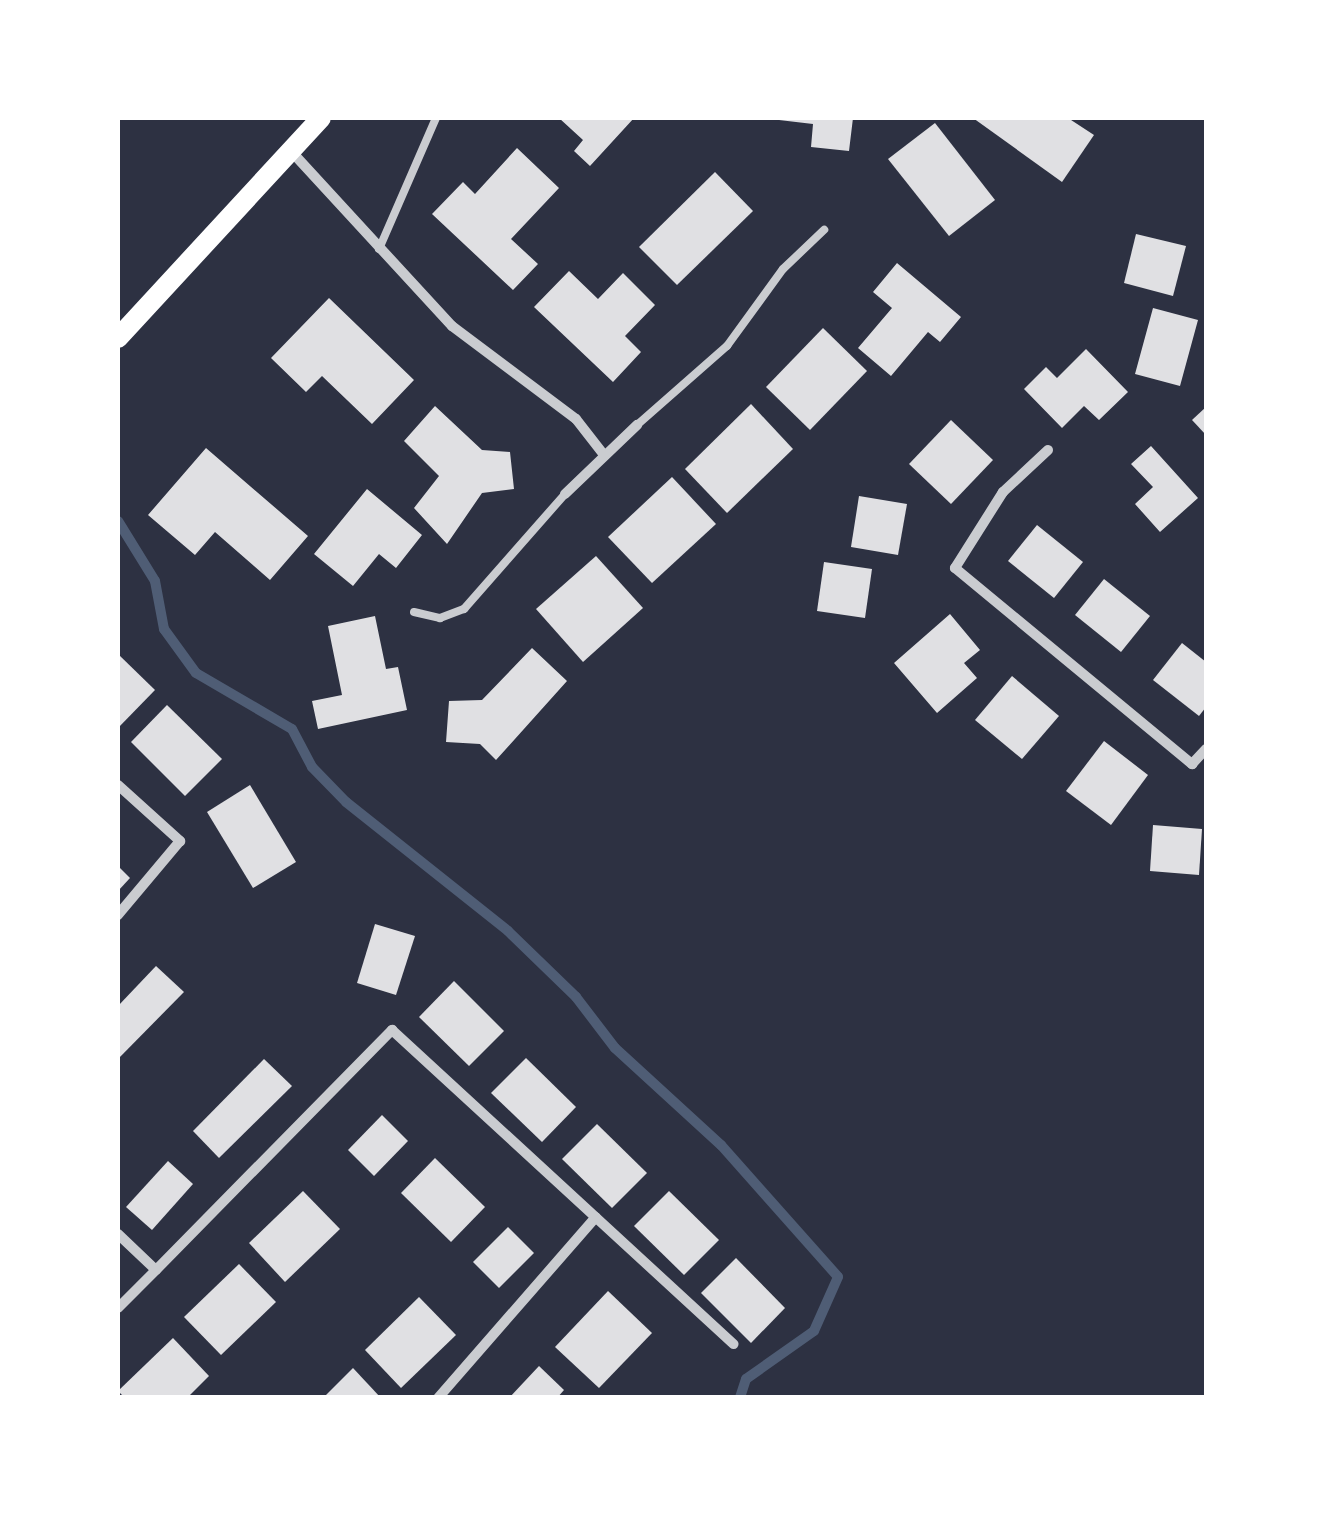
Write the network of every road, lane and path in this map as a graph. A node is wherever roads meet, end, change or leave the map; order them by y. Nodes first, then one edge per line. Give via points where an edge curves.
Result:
1 (321, 118) edge
2 (436, 118) edge
3 (291, 150) junction
4 (824, 230) dead end
5 (379, 249) junction
6 (118, 338) edge
7 (637, 425) joint
8 (1048, 450) dead end
9 (604, 455) junction
10 (565, 494) joint
11 (414, 612) dead end
12 (1206, 749) edge
13 (118, 784) edge
14 (118, 915) edge
15 (596, 1217) junction
16 (118, 1234) edge
17 (156, 1270) junction
18 (118, 1308) edge
19 (733, 1344) dead end
20 (438, 1398) edge

1 - 3 main road
2 - 5 lane
3 - 5 street
3 - 6 main road
4 - 7 lane via 783,269 727,346
5 - 9 street via 452,326 576,419
7 - 9 street
8 - 12 street via 1002,492 955,568 1192,764
9 - 10 street
10 - 11 lane via 464,609 440,618
13 - 14 street via 180,841
15 - 17 street via 392,1030
15 - 19 street
15 - 20 street
16 - 17 street
17 - 18 street

